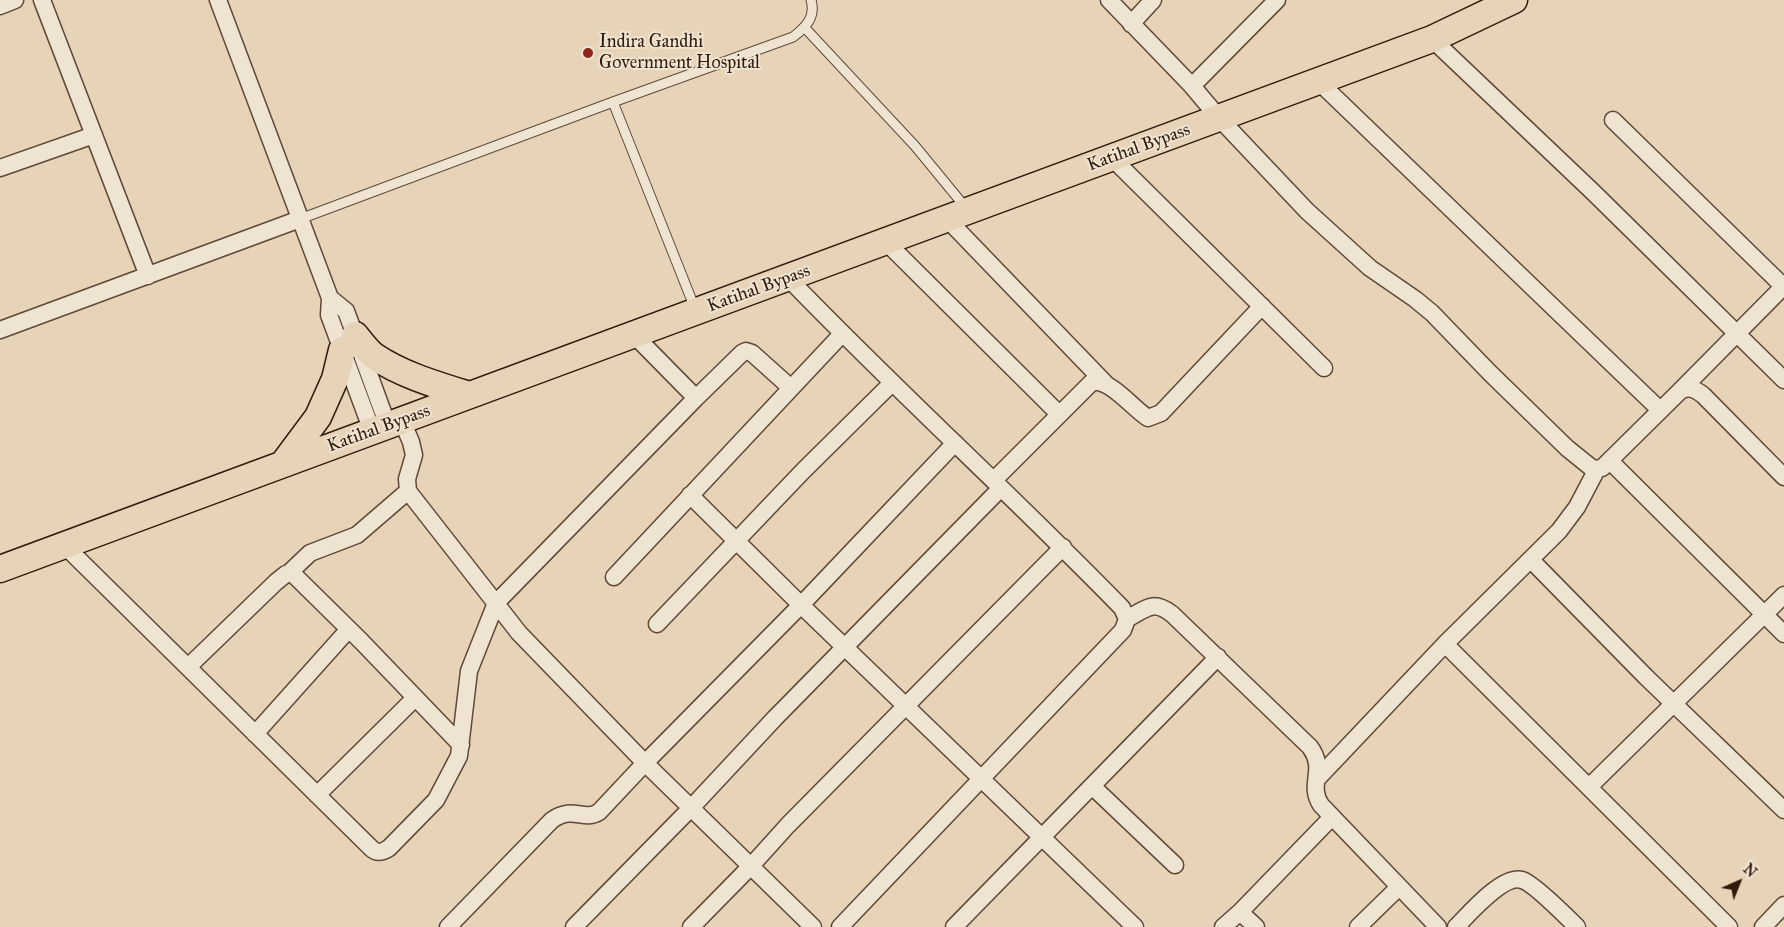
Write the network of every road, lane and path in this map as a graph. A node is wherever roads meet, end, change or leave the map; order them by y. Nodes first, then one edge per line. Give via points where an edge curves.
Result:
1 (15, 0) edge
2 (42, 0) edge
3 (218, 0) edge
4 (810, 0) edge
5 (1108, 0) edge
6 (1153, 0) edge
7 (1277, 0) edge
8 (1514, 0) edge
9 (0, 6) edge
10 (1131, 24) junction
11 (805, 28) junction
12 (1432, 40) junction
13 (1319, 82) junction
14 (1192, 86) junction
15 (613, 102) junction
16 (1219, 118) junction
17 (1613, 120) dead end
18 (94, 135) junction
19 (1112, 158) junction
20 (0, 168) edge
21 (958, 215) junction
22 (300, 219) junction
23 (886, 242) junction
24 (148, 276) junction
25 (788, 278) junction
26 (1784, 286) edge
27 (1262, 306) junction
28 (696, 312) junction
29 (0, 330) edge
30 (1736, 333) junction
31 (634, 334) junction
32 (842, 334) junction
33 (349, 343) junction
34 (1324, 368) dead end
35 (1784, 380) edge
36 (892, 383) junction
37 (1107, 385) junction
38 (791, 388) junction
39 (1680, 391) junction
40 (469, 396) junction
41 (696, 398) junction
42 (1660, 410) junction
43 (1059, 414) junction
44 (387, 426) junction
45 (955, 443) junction
46 (283, 464) junction
47 (1604, 465) junction
48 (1784, 477) edge
49 (998, 484) junction
50 (408, 491) junction
51 (690, 495) junction
52 (736, 542) junction
53 (64, 545) junction
54 (1063, 547) junction
55 (1531, 560) junction
56 (0, 569) edge
57 (289, 573) junction
58 (614, 576) dead end
59 (1784, 595) edge
60 (496, 603) junction
61 (801, 605) junction
62 (1765, 615) junction
63 (1127, 619) junction
64 (657, 624) dead end
65 (348, 629) junction
66 (1784, 634) edge
67 (1445, 644) junction
68 (846, 648) junction
69 (1218, 657) junction
70 (188, 667) junction
71 (415, 698) junction
72 (1674, 703) junction
73 (906, 705) junction
74 (255, 734) junction
75 (461, 745) junction
76 (645, 763) junction
77 (983, 778) junction
78 (1316, 779) junction
79 (1092, 786) junction
80 (1589, 787) junction
81 (317, 795) junction
82 (692, 808) junction
83 (1784, 810) edge
84 (1332, 816) junction
85 (1042, 836) junction
86 (1175, 865) dead end
87 (751, 866) junction
88 (1399, 887) junction
89 (1784, 905) edge
90 (1240, 912) junction
91 (448, 927) edge
92 (574, 927) edge
93 (691, 927) edge
94 (813, 927) edge
95 (840, 927) edge
96 (954, 927) edge
97 (1135, 927) edge
98 (1223, 927) edge
99 (1256, 927) edge
100 (1358, 927) edge
101 (1438, 927) edge
102 (1456, 927) edge
103 (1577, 927) edge
104 (1729, 927) edge
105 (1763, 927) edge

1 - 9 street
2 - 18 street
3 - 22 street
4 - 11 lane via 812,17
5 - 10 street
6 - 10 street
7 - 14 street
8 - 12 main road, Katihal Bypass
10 - 14 street
11 - 15 lane via 793,37
11 - 21 lane via 915,146
12 - 13 main road, Katihal Bypass
12 - 30 street
13 - 16 main road, Katihal Bypass
13 - 42 street
14 - 16 street
15 - 22 lane
15 - 28 lane
16 - 19 main road, Katihal Bypass
16 - 47 street via 1307,211 1370,268 1432,313 1567,448 1588,466
17 - 26 street
18 - 20 street
18 - 24 street
19 - 21 main road, Katihal Bypass
19 - 27 street
21 - 23 main road, Katihal Bypass
21 - 37 street
22 - 24 street
22 - 33 street via 330,298 346,311
23 - 25 main road, Katihal Bypass
23 - 43 street
24 - 29 street
25 - 28 main road, Katihal Bypass
25 - 32 street
26 - 30 street
27 - 34 street
27 - 37 street via 1156,416 1148,418
28 - 31 main road, Katihal Bypass
30 - 35 street
30 - 39 street
31 - 40 main road, Katihal Bypass
31 - 41 street
32 - 36 street
32 - 38 street
33 - 40 main road via 396,368
33 - 44 street
33 - 46 main road via 318,417
36 - 45 street
36 - 52 street
37 - 43 street via 1092,382
38 - 41 street via 746,351
38 - 51 street
39 - 42 street
39 - 48 street via 1685,388 1697,390
40 - 44 main road, Katihal Bypass
41 - 60 street
42 - 47 street
43 - 49 street
44 - 46 main road, Katihal Bypass
44 - 50 street via 411,442 414,455 407,479
45 - 49 street
45 - 61 street
46 - 53 main road, Katihal Bypass
47 - 55 street via 1569,518
47 - 62 street
49 - 54 street
49 - 68 street
50 - 57 street via 357,535 310,553
50 - 60 street
51 - 52 street
51 - 58 street
52 - 61 street
52 - 64 street
53 - 56 main road, Katihal Bypass
53 - 70 street
54 - 63 street via 1122,608
54 - 73 street
55 - 67 street
55 - 72 street
57 - 65 street
57 - 70 street
59 - 62 street
60 - 75 street via 469,671
60 - 76 street via 519,633
61 - 68 street
61 - 76 street
62 - 66 street
62 - 72 street
63 - 69 street via 1157,605
63 - 77 street via 1123,630
65 - 71 street
65 - 74 street
67 - 78 street
67 - 80 street
68 - 73 street
68 - 82 street via 775,718
69 - 78 street via 1310,747 1317,760
69 - 79 street
70 - 74 street
71 - 75 street
71 - 81 street
72 - 80 street
72 - 83 street
73 - 77 street
73 - 87 street
74 - 81 street
75 - 81 street via 460,756 436,800 386,851 372,849
76 - 82 street
76 - 91 street via 599,812 594,815 567,813 552,820
77 - 85 street
77 - 95 street
78 - 84 street via 1317,798
79 - 85 street
79 - 86 street
80 - 104 street
82 - 87 street
82 - 92 street
84 - 88 street
84 - 90 street
85 - 96 street
85 - 97 street
87 - 93 street
87 - 94 street
88 - 100 street
88 - 101 street
89 - 105 street
90 - 98 street
90 - 99 street
102 - 103 street via 1502,883 1513,879 1532,885

